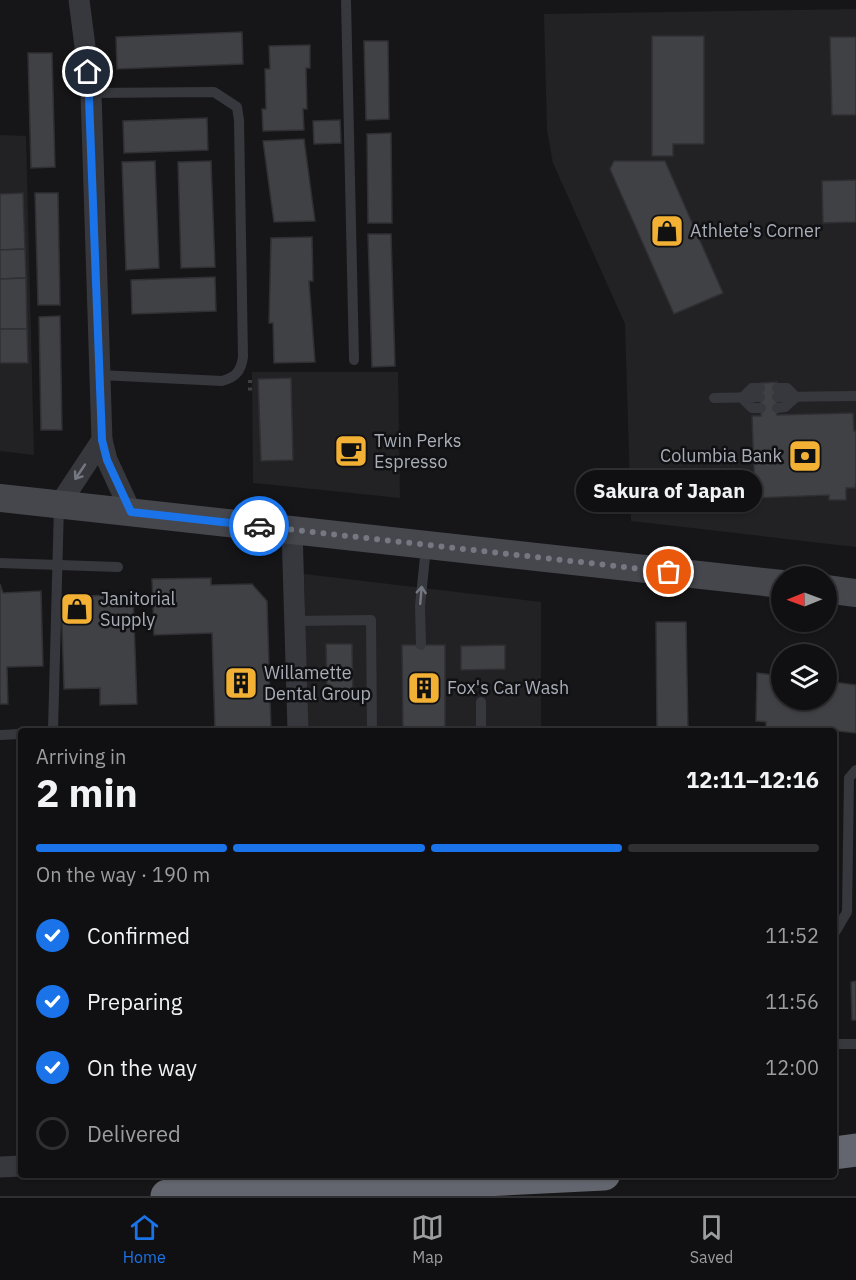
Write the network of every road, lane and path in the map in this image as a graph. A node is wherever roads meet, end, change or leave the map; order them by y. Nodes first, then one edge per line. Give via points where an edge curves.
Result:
1 (79, 0) edge
2 (346, 0) edge
3 (91, 93) junction
4 (354, 360) dead end
5 (100, 375) junction
6 (856, 396) edge
7 (796, 397) junction
8 (714, 398) dead end
9 (742, 398) junction
10 (102, 440) junction
11 (0, 498) edge
12 (59, 505) junction
13 (131, 512) junction
14 (292, 529) junction
15 (426, 544) junction
16 (0, 563) edge
17 (55, 565) junction
18 (118, 567) dead end
19 (771, 583) edge
20 (837, 590) edge
21 (856, 593) edge
22 (295, 621) junction
23 (421, 645) dead end
24 (481, 702) dead end
25 (53, 728) edge
26 (298, 728) edge
27 (372, 728) edge
28 (481, 728) edge
29 (18, 734) edge
30 (0, 735) edge
31 (856, 770) edge
32 (837, 929) edge
33 (837, 1044) edge
34 (856, 1044) edge
35 (856, 1150) edge
36 (837, 1153) edge
37 (18, 1166) edge
38 (0, 1167) edge
39 (525, 1178) edge
40 (167, 1196) edge

1 - 3 street
2 - 4 lane
3 - 5 street
3 - 5 lane via 214,92 237,107 239,120 243,357 238,373 222,381
5 - 10 street
6 - 7 lane
7 - 7 lane via 787,388 777,398 785,407
8 - 9 lane
9 - 9 lane via 752,388 760,398 752,408
10 -> 12 street
10 - 13 street
11 - 12 main road
12 - 13 main road
12 - 17 lane
13 - 14 main road
14 - 15 main road
14 - 22 street
15 - 19 main road
23 -> 15 lane
16 - 17 lane
17 - 18 lane
17 - 25 lane
20 - 21 main road
22 - 26 street
22 - 27 lane via 371,620
24 - 28 lane
29 - 30 lane
31 - 32 lane via 849,778 847,912
33 - 34 lane
35 - 36 highway
37 - 38 street
39 - 40 highway

